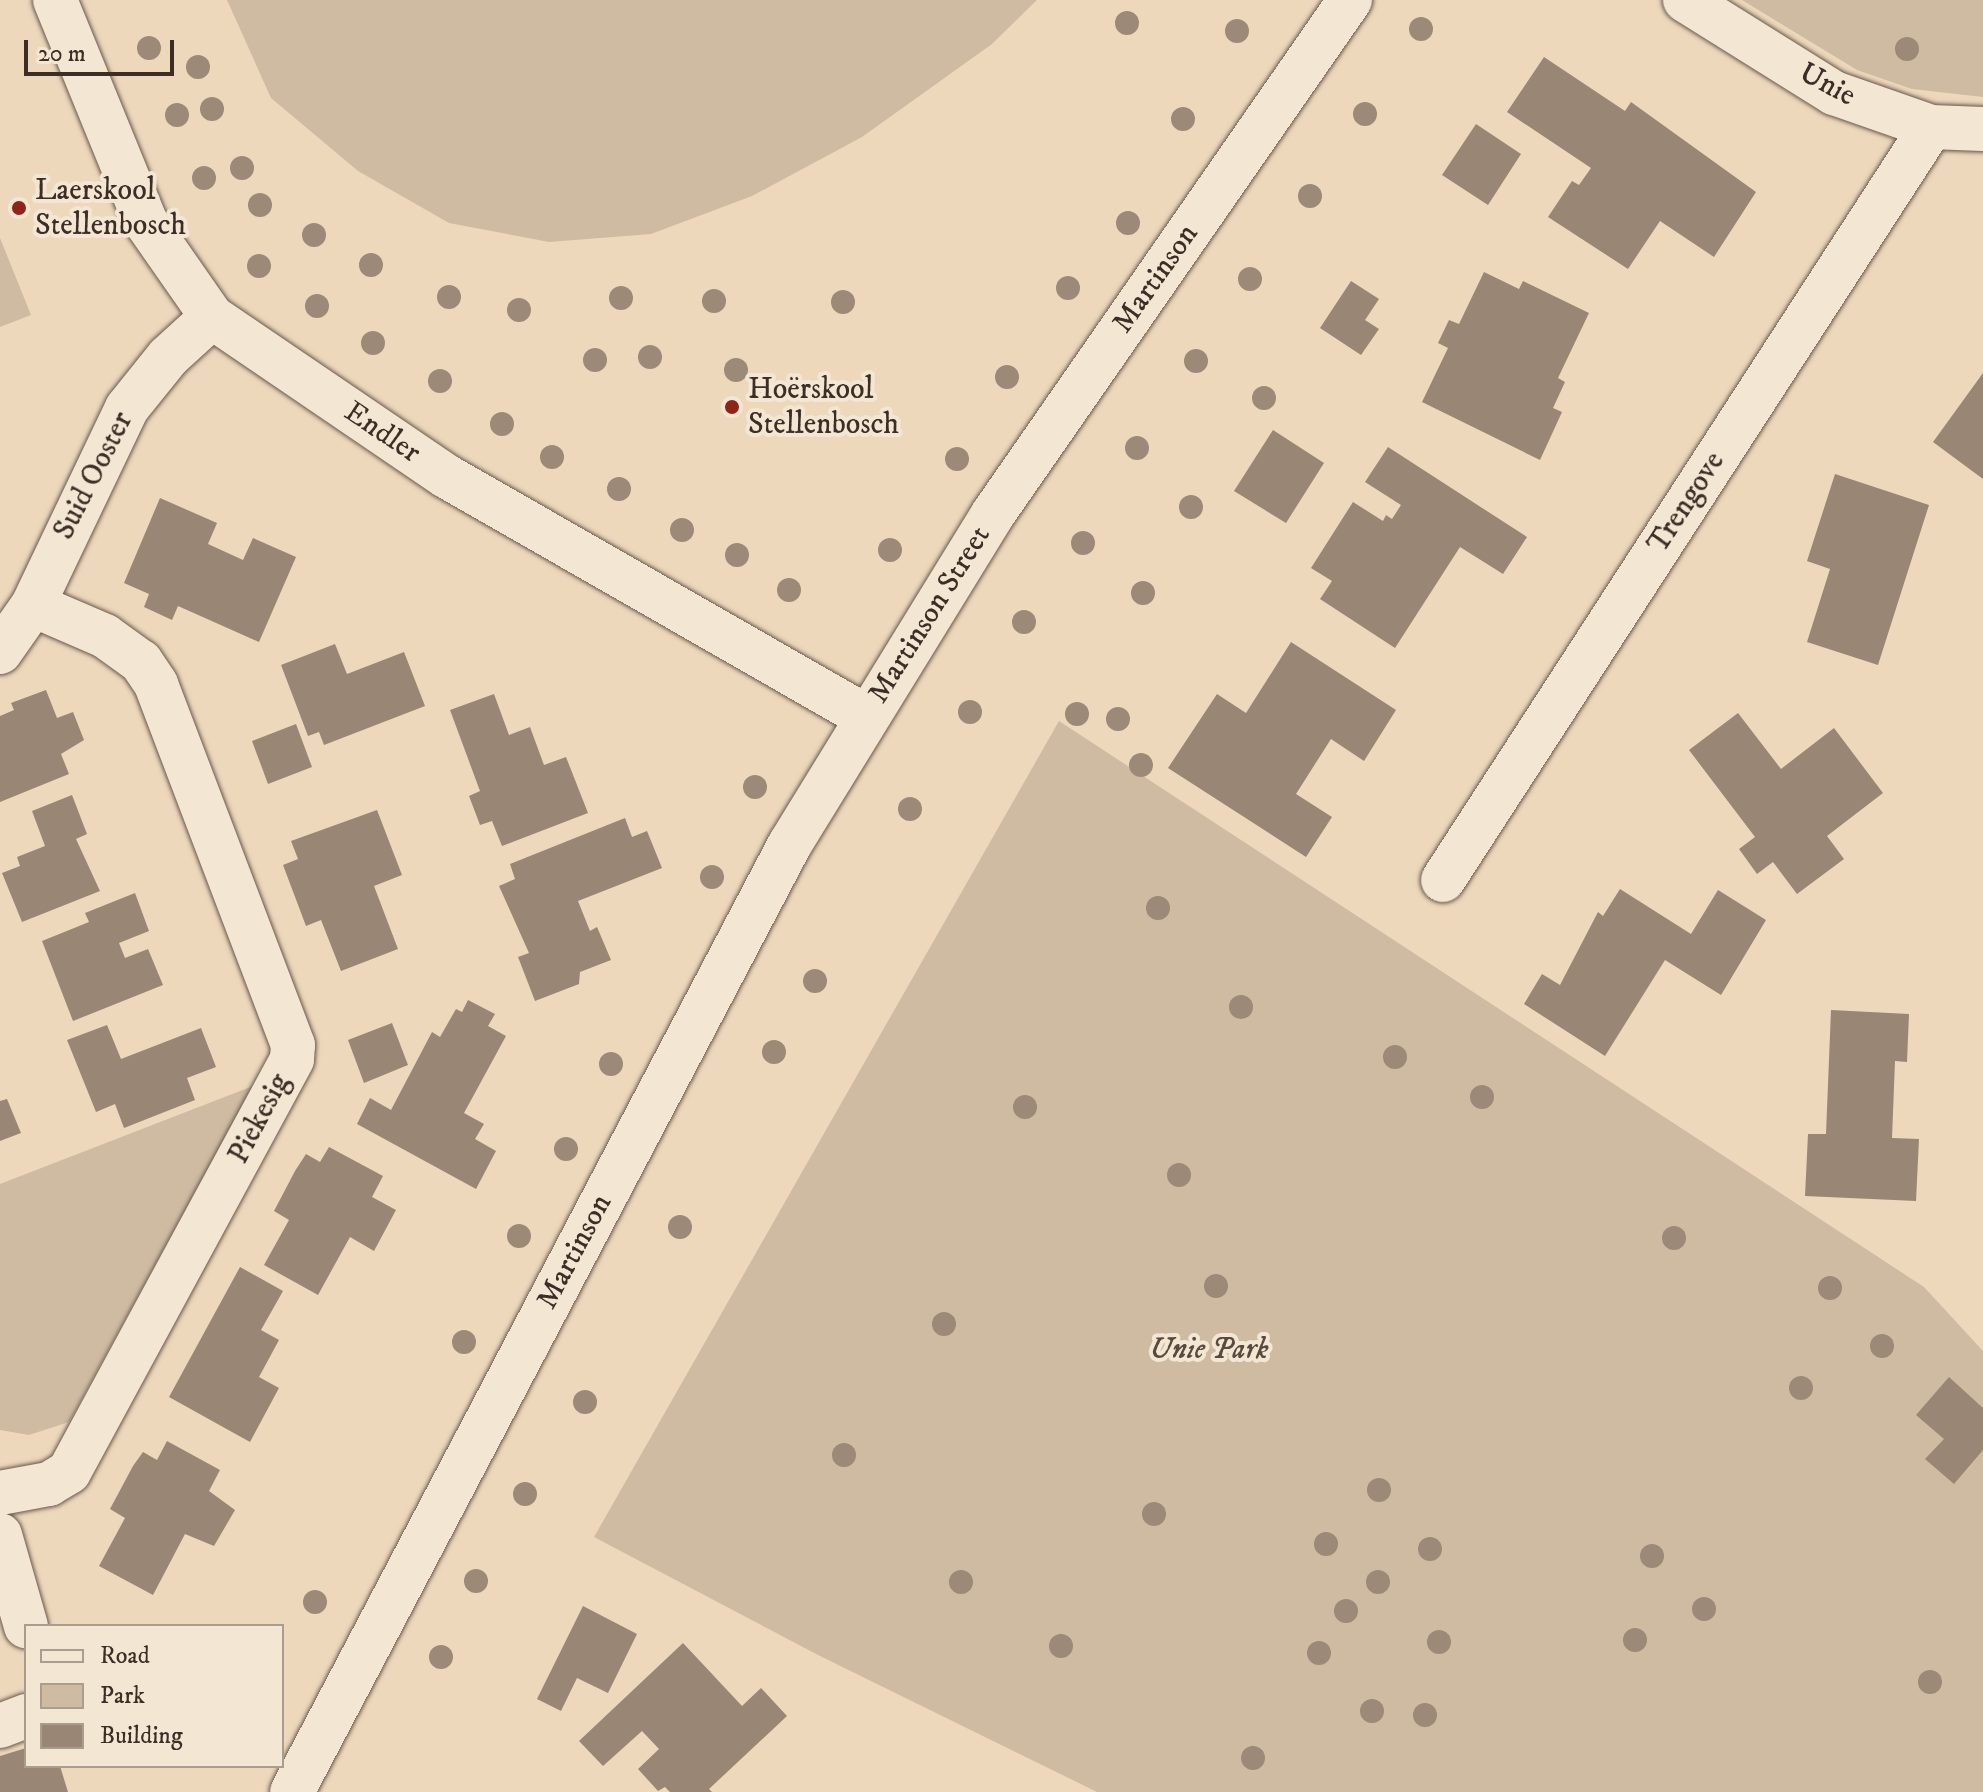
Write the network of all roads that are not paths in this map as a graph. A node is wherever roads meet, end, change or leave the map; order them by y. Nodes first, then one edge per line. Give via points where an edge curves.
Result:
1 (55, 0) edge
2 (1350, 0) edge
3 (1685, 0) edge
4 (1931, 127) junction
5 (1983, 129) edge
6 (212, 317) junction
7 (993, 514) joint
8 (33, 605) junction
9 (0, 652) edge
10 (867, 717) junction
11 (1443, 880) dead end
12 (0, 1493) edge
13 (0, 1535) edge
14 (25, 1624) edge
15 (24, 1717) edge
16 (0, 1726) edge
17 (292, 1792) edge

1 - 6 street, Endler via 145,221
2 - 7 street, Martinson
3 - 4 street, Unie via 1834,93
4 - 5 street, Unie
4 - 11 street, Trengove
6 - 8 street, Suid Ooster via 168,357 127,408
6 - 10 street, Endler via 446,476
7 - 10 street, Martinson Street
8 - 9 street, Suid Ooster
8 - 12 street, Piekesig via 105,636 141,662 156,684 293,1045 285,1073 69,1472 49,1484
10 - 17 street, Martinson via 790,844
13 - 14 street
15 - 16 street

